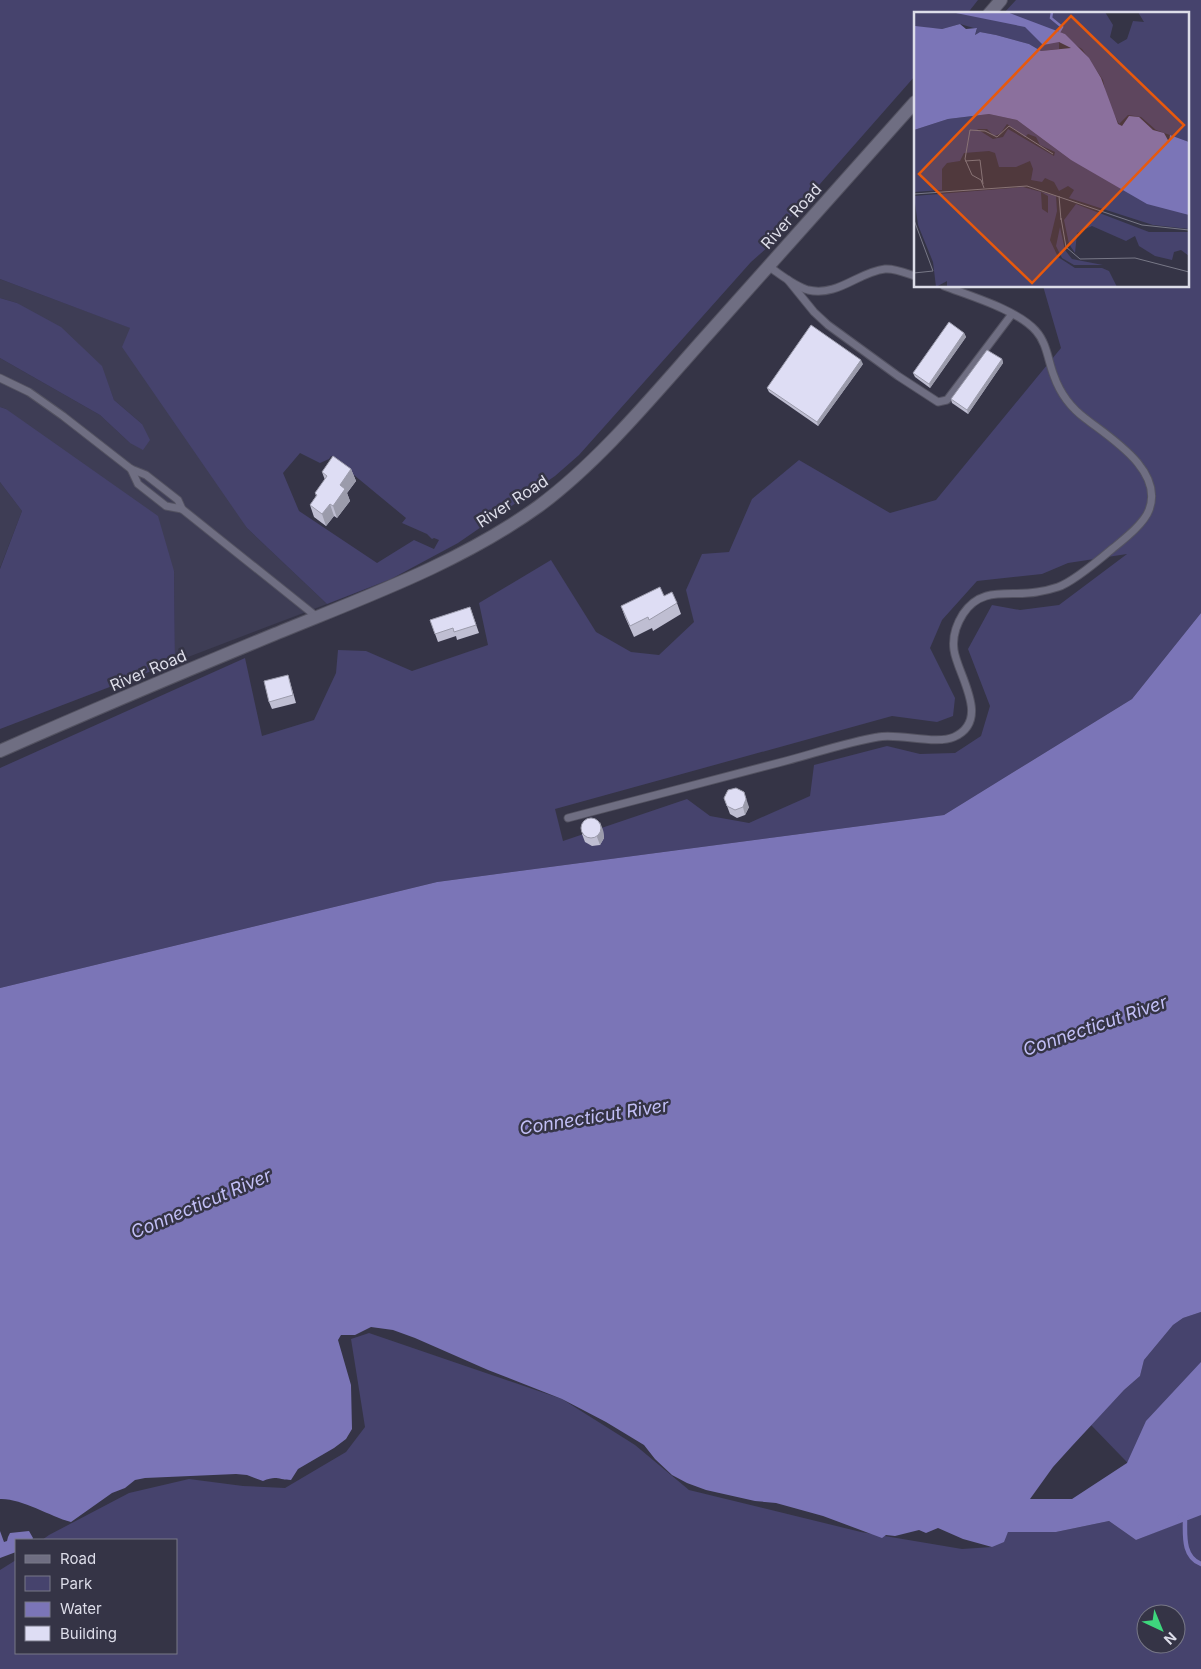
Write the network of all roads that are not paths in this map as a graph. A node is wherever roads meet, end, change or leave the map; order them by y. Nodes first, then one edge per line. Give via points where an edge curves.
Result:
1 (1001, 0) edge
2 (991, 12) edge
3 (914, 103) edge
4 (768, 266) junction
5 (914, 276) edge
6 (788, 280) junction
7 (949, 288) edge
8 (1012, 314) junction
9 (0, 378) edge
10 (131, 470) junction
11 (182, 509) junction
12 (317, 617) junction
13 (0, 752) edge
14 (568, 818) dead end

1 - 2 street
3 - 4 street, River Road
4 - 6 lane
4 - 12 street, River Road via 622,429 557,492 523,516 450,558
5 - 6 lane via 885,269 827,291 807,290
6 - 8 lane via 828,325 938,402 947,400
7 - 8 lane
8 - 14 lane via 1038,332 1064,397 1081,415 1124,447 1143,469 1152,493 1149,512 1130,534 1063,585 1036,593 1004,592 980,597 964,612 954,631 954,651 971,696 967,728 953,738 937,740 880,736
9 - 10 lane via 29,392
10 - 11 lane via 146,474 178,500
10 - 11 lane via 138,484 166,506
11 - 12 lane
12 - 13 street, River Road

